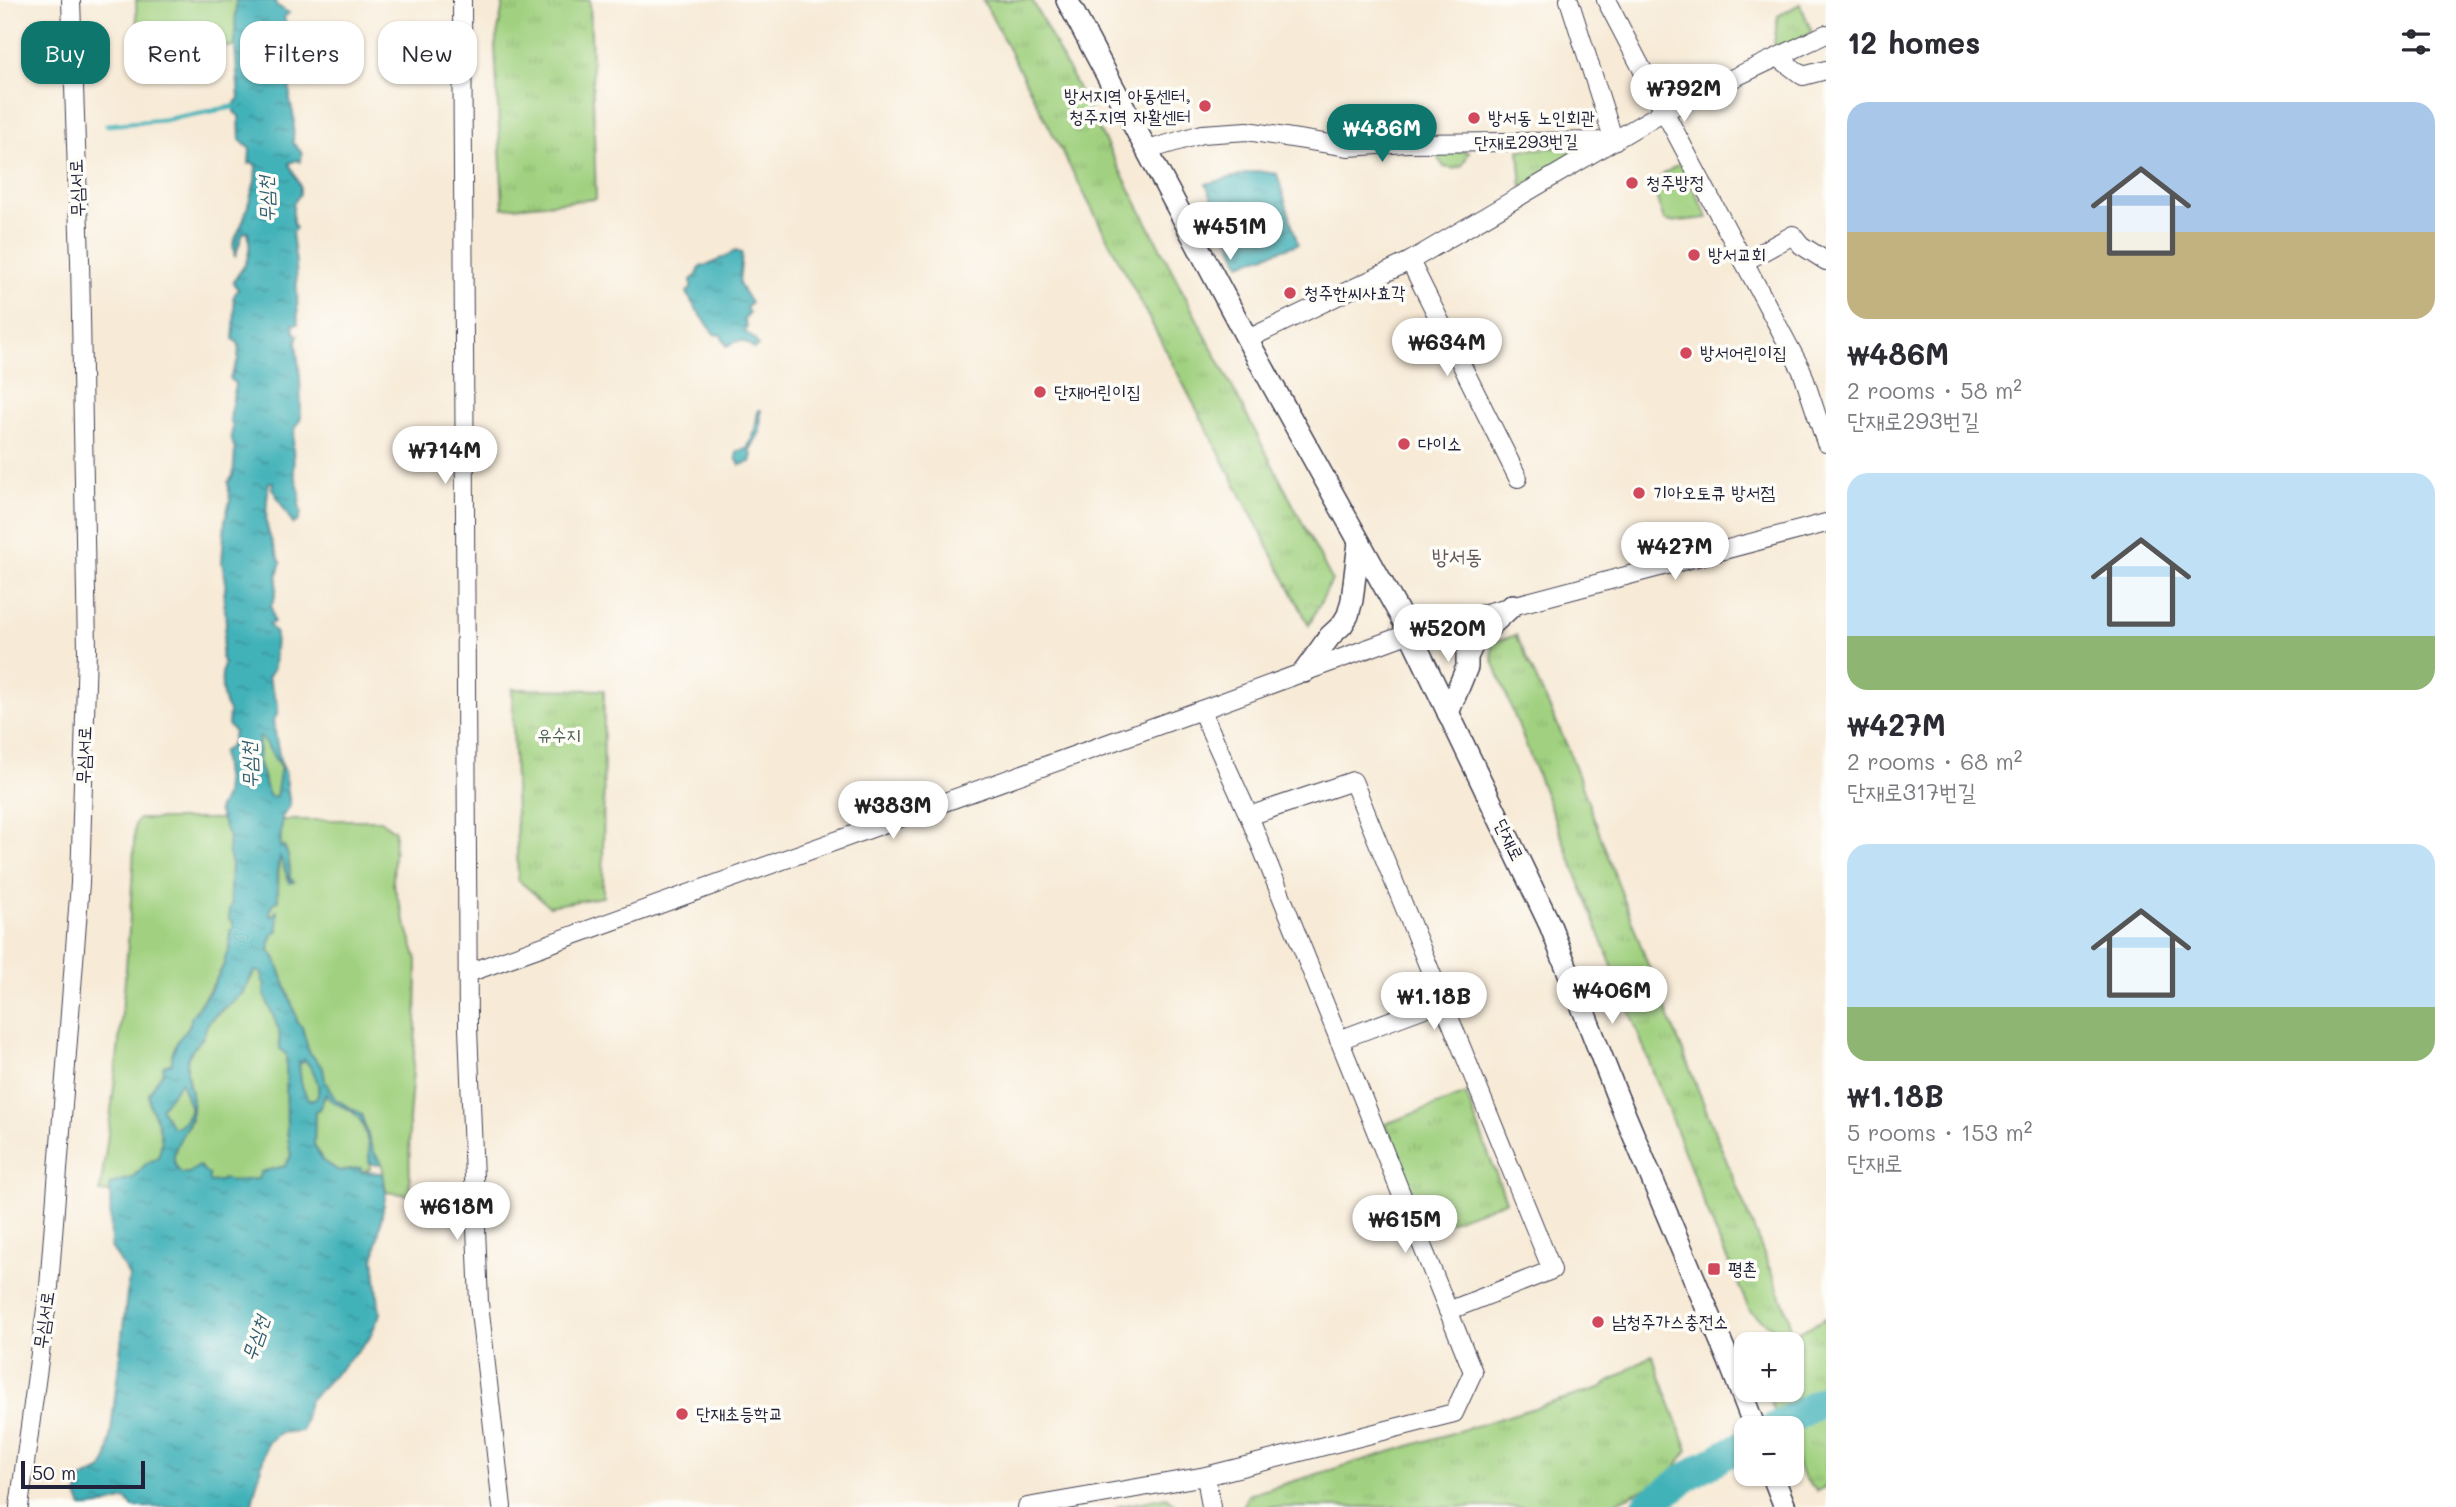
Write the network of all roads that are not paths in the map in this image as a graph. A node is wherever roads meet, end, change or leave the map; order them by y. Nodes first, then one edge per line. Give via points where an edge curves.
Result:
1 (71, 0) edge
2 (461, 0) edge
3 (1067, 0) edge
4 (1569, 0) edge
5 (1606, 0) edge
6 (1826, 34) edge
7 (1779, 58) junction
8 (1826, 70) edge
9 (1664, 111) junction
10 (1614, 141) junction
11 (1148, 150) junction
12 (1410, 261) junction
13 (1826, 261) edge
14 (1744, 262) junction
15 (1248, 339) junction
16 (1826, 443) edge
17 (1518, 478) dead end
18 (1826, 523) edge
19 (1359, 542) junction
20 (1513, 605) junction
21 (1410, 633) junction
22 (1304, 673) junction
23 (1201, 710) junction
24 (1447, 713) junction
25 (1249, 816) junction
26 (468, 972) junction
27 (1443, 1001) junction
28 (1339, 1040) junction
29 (1448, 1311) junction
30 (1750, 1416) edge
31 (1206, 1476) junction
32 (19, 1507) edge
33 (502, 1507) edge
34 (1027, 1507) edge
35 (1211, 1507) edge

1 - 32 street, 무심서로 via 87,650 80,883 49,1287
2 - 26 street
3 - 11 street, 단재로
4 - 10 street
5 - 9 street
6 - 7 street, 단재로293번길
7 - 8 street via 1803,76
7 - 9 street, 단재로293번길
9 - 10 street, 단재로293번길
9 - 14 street
10 - 11 street, 단재로293번길 via 1349,147 1247,131 1202,134
10 - 12 street, 단재로293번길
11 - 15 street, 단재로
12 - 15 street
12 - 17 street
13 - 14 street via 1793,235
14 - 16 street via 1802,371
15 - 19 street, 단재로
18 - 20 street
19 - 21 street, 단재로
19 - 22 street via 1348,615
20 - 21 street
20 - 24 street via 1475,640
21 - 22 street
21 - 24 street, 단재로
22 - 23 street
23 - 25 street
23 - 26 street
24 - 30 street, 단재로 via 1550,925
25 - 27 street via 1353,781
25 - 28 street
26 - 33 street via 478,1303
27 - 28 street
27 - 29 street via 1552,1270
28 - 29 street
29 - 31 street via 1473,1372 1454,1413
31 - 34 street
31 - 35 street

